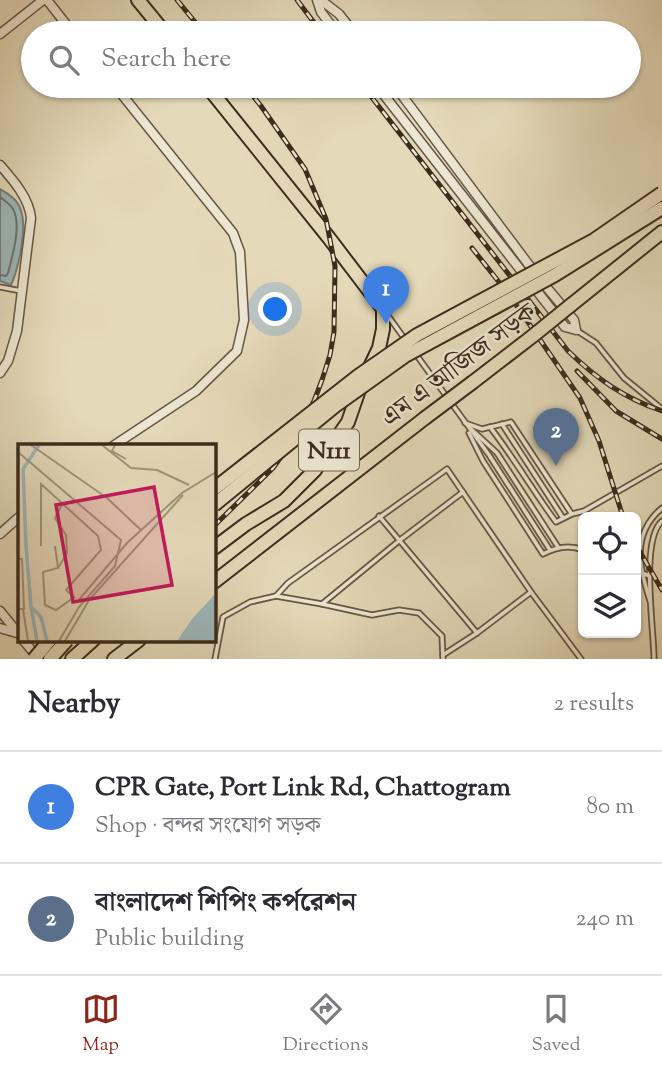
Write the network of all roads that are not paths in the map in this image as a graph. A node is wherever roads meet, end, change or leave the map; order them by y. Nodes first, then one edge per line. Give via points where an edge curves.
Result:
1 (45, 0) edge
2 (138, 0) edge
3 (319, 0) edge
4 (63, 21) edge
5 (155, 21) edge
6 (328, 21) edge
7 (345, 21) edge
8 (0, 34) edge
9 (125, 98) edge
10 (217, 98) edge
11 (386, 98) edge
12 (404, 98) edge
13 (0, 165) edge
14 (662, 193) edge
15 (662, 208) edge
16 (662, 232) edge
17 (0, 288) edge
18 (17, 290) junction
19 (383, 309) junction
20 (576, 330) junction
21 (0, 373) edge
22 (662, 409) edge
23 (463, 422) junction
24 (502, 424) junction
25 (490, 427) junction
26 (116, 444) edge
27 (662, 466) edge
28 (215, 488) edge
29 (463, 492) junction
30 (215, 504) edge
31 (662, 508) edge
32 (572, 514) junction
33 (379, 516) junction
34 (18, 518) edge
35 (563, 518) junction
36 (662, 521) edge
37 (0, 534) edge
38 (400, 540) junction
39 (641, 542) edge
40 (215, 547) edge
41 (558, 547) junction
42 (578, 547) edge
43 (550, 550) junction
44 (641, 573) edge
45 (639, 575) edge
46 (650, 576) junction
47 (215, 581) edge
48 (531, 592) junction
49 (276, 596) junction
50 (322, 604) junction
51 (651, 606) junction
52 (0, 611) edge
53 (0, 628) edge
54 (477, 633) junction
55 (18, 634) edge
56 (18, 635) edge
57 (24, 642) edge
58 (49, 642) edge
59 (65, 642) edge
60 (91, 642) edge
61 (136, 642) edge
62 (443, 657) edge
63 (37, 659) edge
64 (50, 659) edge
65 (72, 659) edge
66 (114, 659) edge
67 (215, 659) edge
68 (581, 659) edge
69 (654, 659) edge

1 - 4 street
1 - 8 street
2 - 5 main road
3 - 6 street
3 - 7 street
9 - 26 street via 233,233 240,252 244,320 237,351 196,391
10 - 19 main road
11 - 20 street via 565,327
12 - 20 street via 574,320
13 - 18 street via 30,208 30,232
14 - 28 main road, bridge via 593,240 417,335
15 - 30 main road, bridge via 555,275 405,356 335,406
16 - 47 main road, এম এ আজিজ সড়ক, bridge
17 - 18 lane
18 - 21 street via 16,331
19 - 23 lane
19 - 40 main road, N111 via 379,348 348,422 315,470 284,501
20 - 22 lane via 596,343 624,378
23 - 25 lane
23 - 41 lane via 498,453
23 - 43 lane
23 - 43 lane via 543,554
24 - 25 lane
24 - 32 lane via 511,422
24 - 35 lane
25 - 35 lane via 556,522
27 - 32 lane
29 - 33 lane via 447,468
29 - 38 lane
29 - 48 lane
31 - 39 lane via 646,525
32 - 35 lane
33 - 38 lane
33 - 49 lane
34 - 37 street
36 - 46 lane via 653,538
38 - 50 lane
38 - 54 lane
41 - 42 lane
41 - 43 lane
44 - 46 lane
45 - 51 lane
46 - 51 lane
48 - 54 lane
48 - 68 lane
49 - 50 lane
49 - 67 lane via 250,602 223,617
50 - 62 lane via 372,615 399,610 419,613 442,636
51 - 69 lane
52 - 55 street
53 - 56 street
54 - 62 lane
57 - 63 street
58 - 63 main road, bridge
59 - 64 main road, bridge
60 - 65 main road
61 - 66 main road

